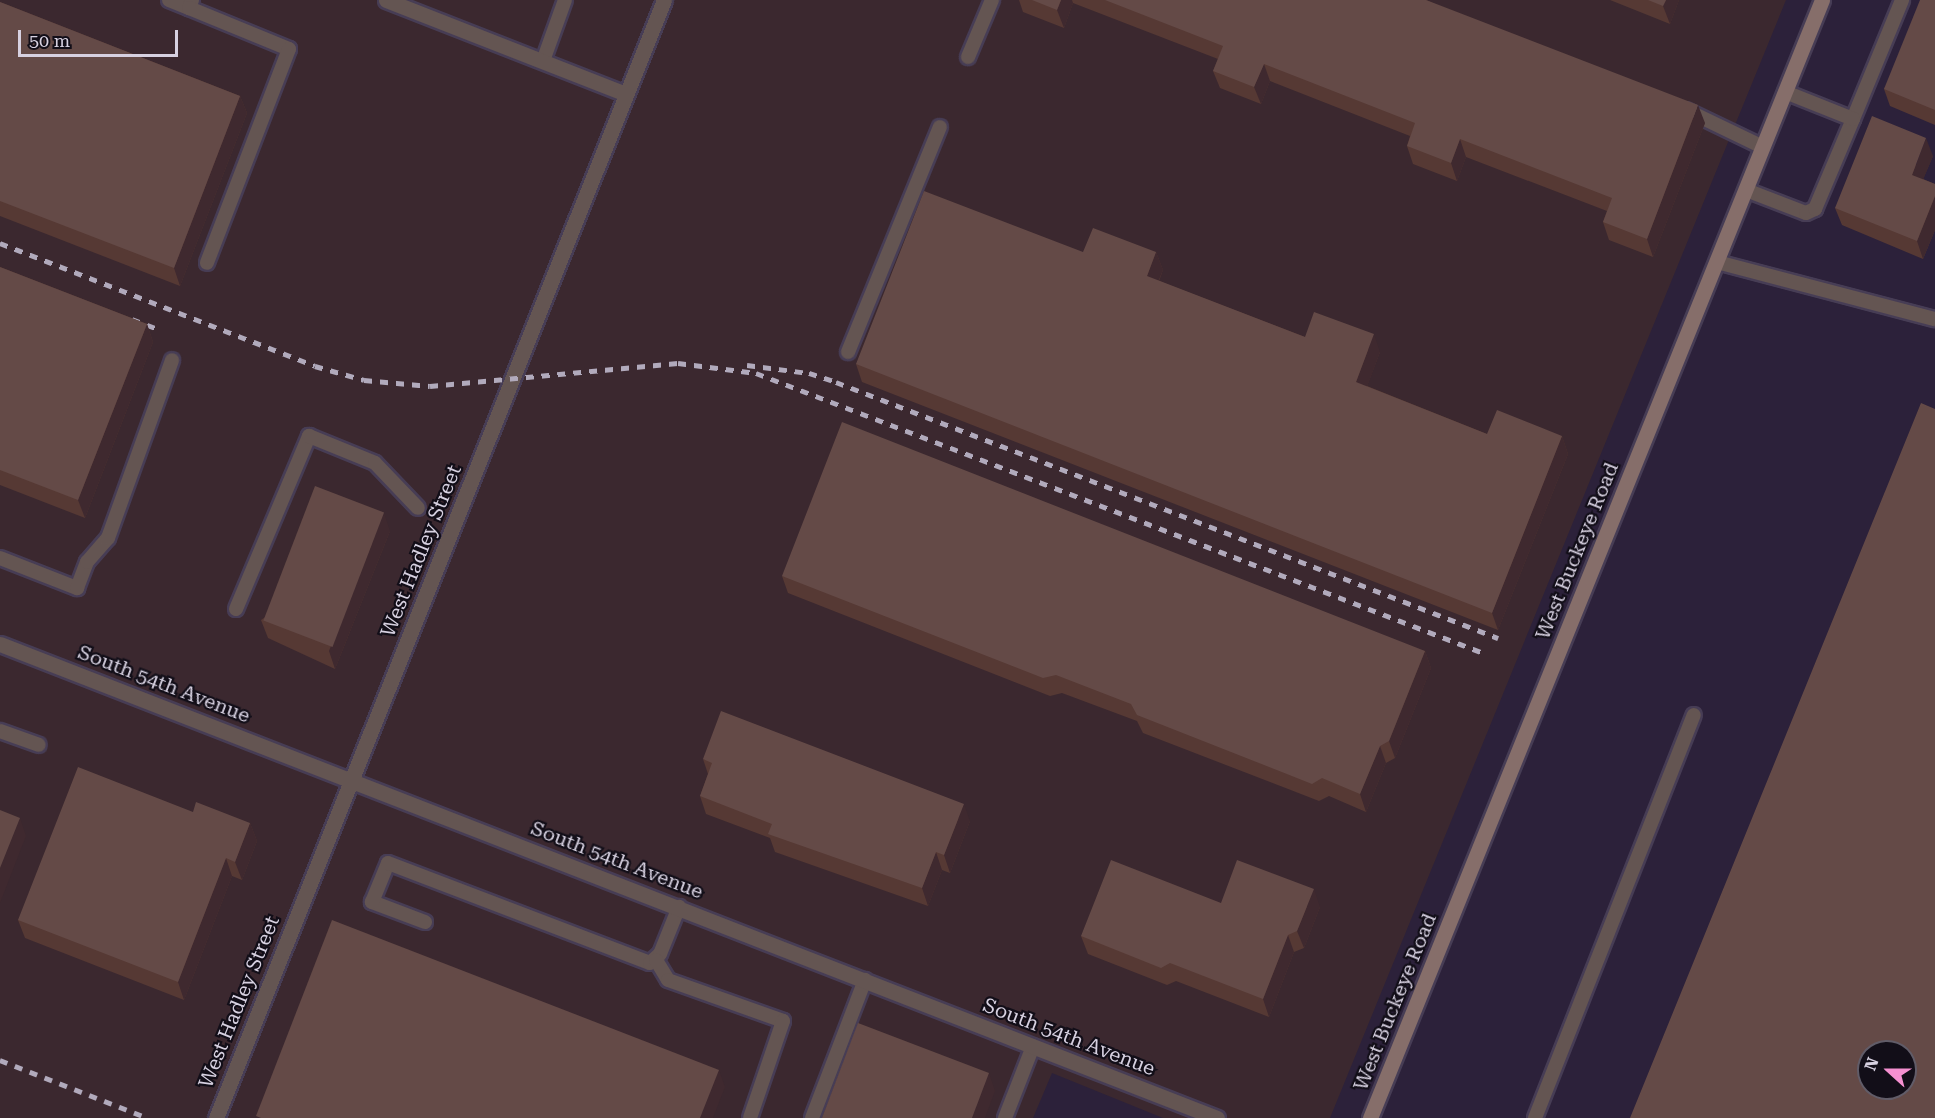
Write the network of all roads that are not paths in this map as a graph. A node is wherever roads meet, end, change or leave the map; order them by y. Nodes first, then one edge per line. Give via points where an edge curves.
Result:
1 (169, 0) edge
2 (386, 0) edge
3 (565, 0) edge
4 (664, 0) edge
5 (992, 0) edge
6 (1822, 0) edge
7 (1902, 0) edge
8 (191, 4) edge
9 (417, 6) edge
10 (968, 57) dead end
11 (543, 61) junction
12 (1785, 92) junction
13 (626, 94) junction
14 (1672, 104) edge
15 (1853, 119) junction
16 (940, 127) dead end
17 (1763, 147) junction
18 (1746, 190) junction
19 (1717, 262) junction
20 (207, 263) dead end
21 (1935, 319) edge
22 (848, 352) dead end
23 (172, 360) dead end
24 (418, 508) dead end
25 (0, 558) edge
26 (236, 609) dead end
27 (0, 644) edge
28 (1694, 715) dead end
29 (0, 731) edge
30 (39, 745) dead end
31 (351, 778) junction
32 (679, 907) junction
33 (425, 922) dead end
34 (656, 960) junction
35 (865, 980) junction
36 (1033, 1046) junction
37 (216, 1118) edge
38 (750, 1118) edge
39 (812, 1118) edge
40 (1005, 1118) edge
41 (1217, 1118) edge
42 (1370, 1118) edge
43 (1535, 1118) edge

1 - 8 lane
2 - 9 street
3 - 11 lane
4 - 13 street, West Hadley Street
5 - 10 lane
6 - 12 main road, West Buckeye Road
7 - 15 lane
8 - 20 lane via 290,49
9 - 11 street
11 - 13 street
12 - 15 lane
12 - 17 main road, West Buckeye Road
13 - 31 street, West Hadley Street
14 - 17 lane
15 - 18 lane via 1815,209 1806,213
16 - 22 lane
17 - 18 main road, West Buckeye Road
18 - 19 main road, West Buckeye Road
19 - 21 lane
19 - 42 main road, West Buckeye Road
23 - 25 lane via 108,538 87,562 77,588
24 - 26 lane via 375,463 309,436
27 - 31 street, South 54th Avenue
28 - 43 lane
29 - 30 lane
31 - 32 street, South 54th Avenue
31 - 37 street, West Hadley Street
32 - 34 lane
32 - 35 street, South 54th Avenue
33 - 34 lane via 372,902 388,863 642,962
34 - 38 lane via 668,980 783,1021
35 - 36 street, South 54th Avenue
35 - 39 lane
36 - 40 lane
36 - 41 street, South 54th Avenue

